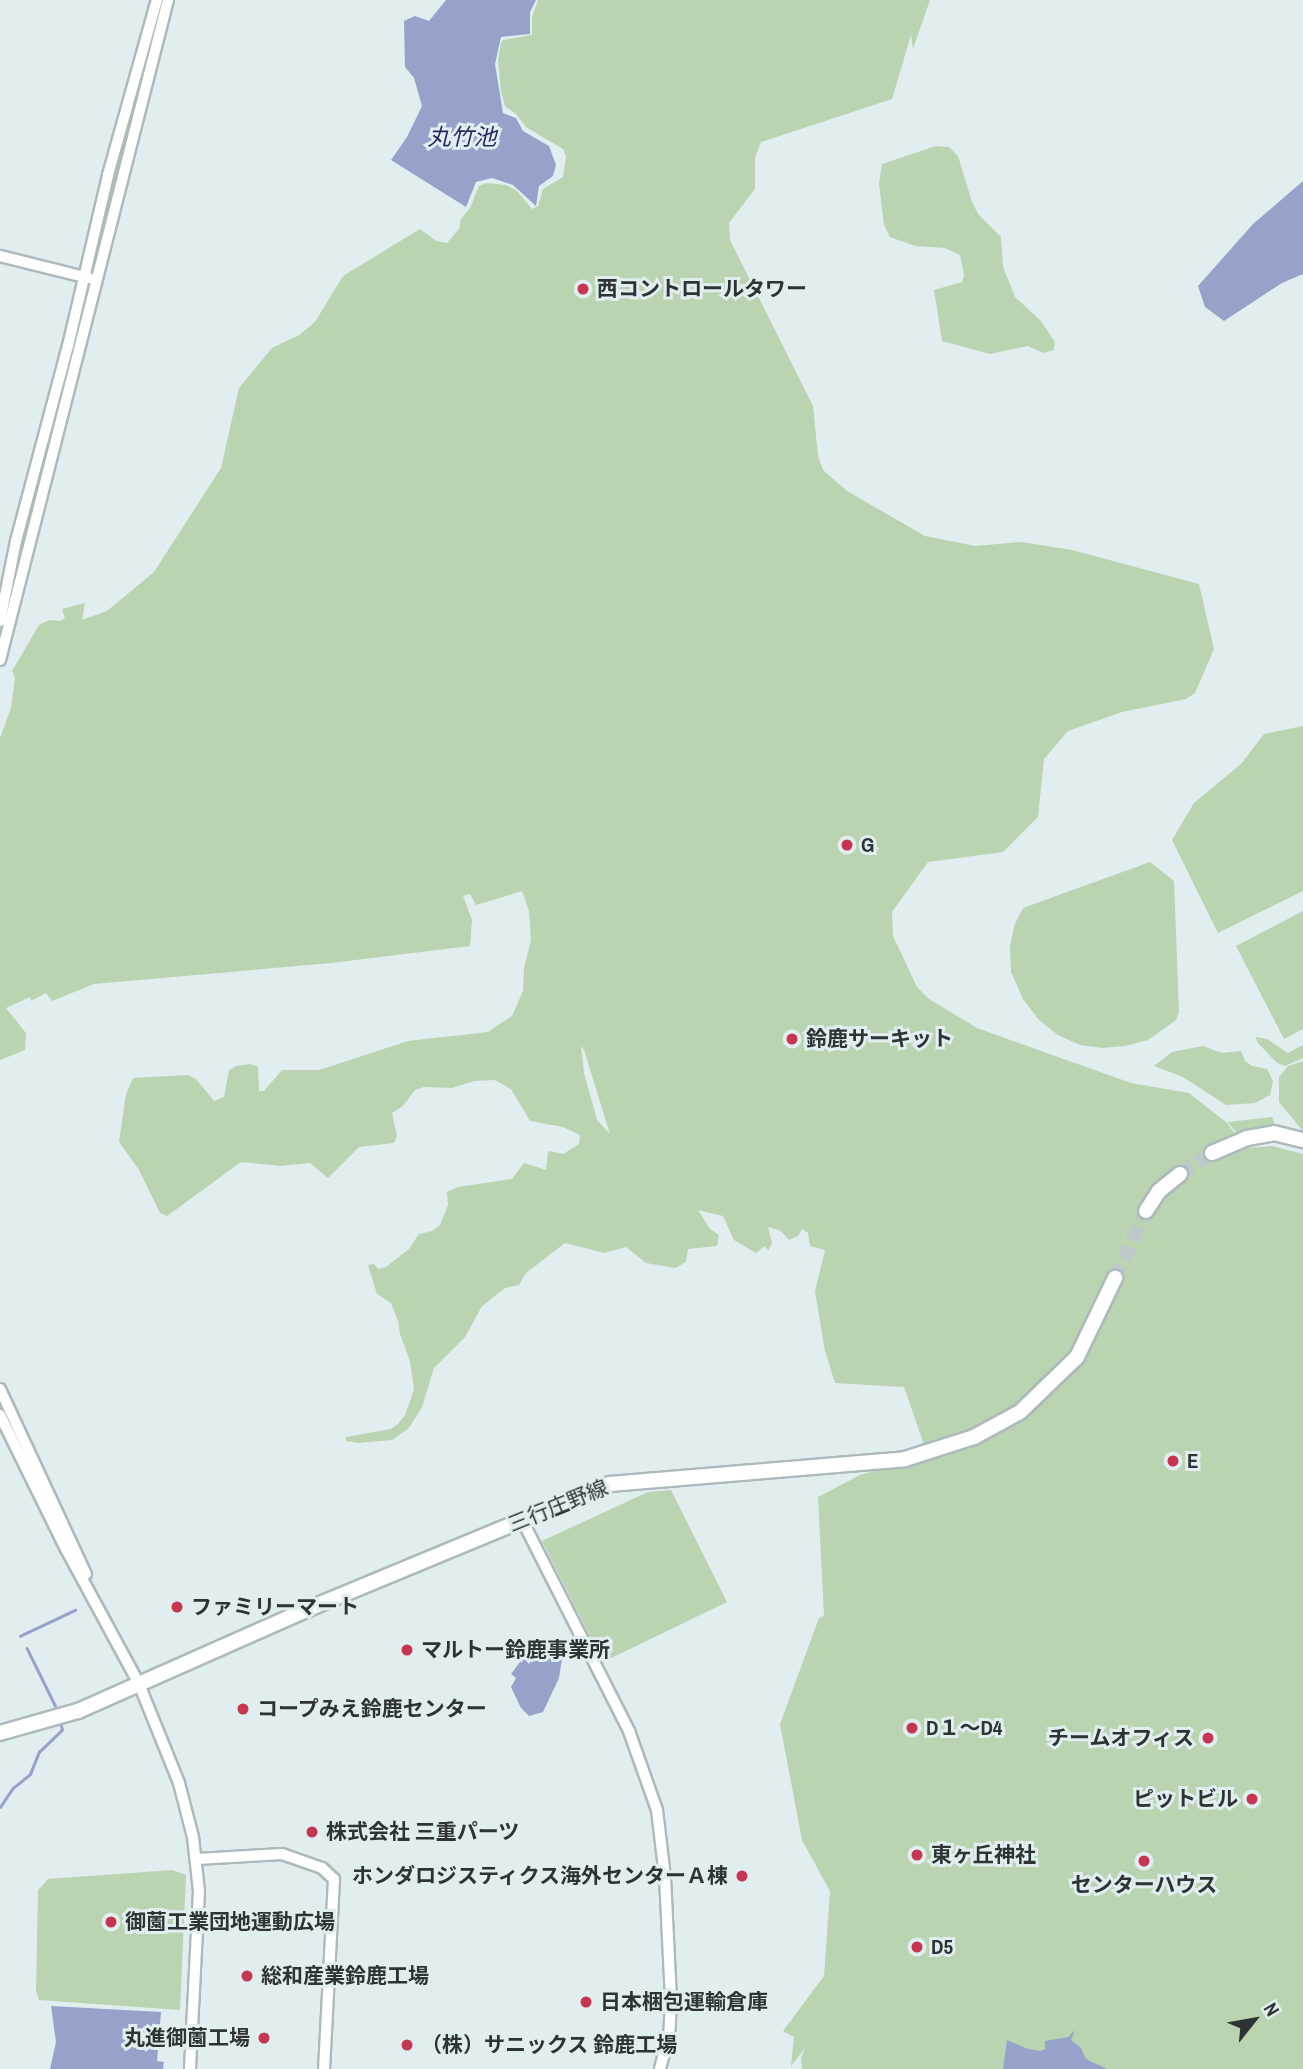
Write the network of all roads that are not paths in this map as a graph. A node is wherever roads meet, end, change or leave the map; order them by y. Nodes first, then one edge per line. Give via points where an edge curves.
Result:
1 (156, 0) edge
2 (168, 0) edge
3 (0, 256) edge
4 (83, 277) junction
5 (97, 280) junction
6 (0, 621) edge
7 (0, 660) edge
8 (1303, 1140) edge
9 (1212, 1153) tunnel mouth
10 (1180, 1174) tunnel mouth
11 (1146, 1211) tunnel mouth
12 (1115, 1278) tunnel mouth
13 (0, 1389) edge
14 (0, 1415) edge
15 (522, 1520) junction
16 (99, 1608) junction
17 (139, 1684) junction
18 (0, 1733) edge
19 (197, 1859) junction
20 (190, 2069) edge
21 (324, 2069) edge
22 (660, 2069) edge

1 - 4 street
2 - 5 street
3 - 4 street
4 - 5 street
4 - 6 street
5 - 7 street
8 - 9 main road via 1274,1133 1247,1138
10 - 11 main road via 1159,1191
12 - 15 main road, 三行庄野線 via 1077,1357 1020,1412 974,1437 905,1459 623,1481
13 - 16 street via 75,1545
14 - 16 street
15 - 17 main road, 三行庄野線
15 - 22 street via 629,1731 657,1811 671,2001
16 - 17 street
17 - 18 main road, 三行庄野線 via 78,1711
17 - 19 street via 179,1783
19 - 20 street
19 - 21 street via 282,1854 322,1868 334,1879

